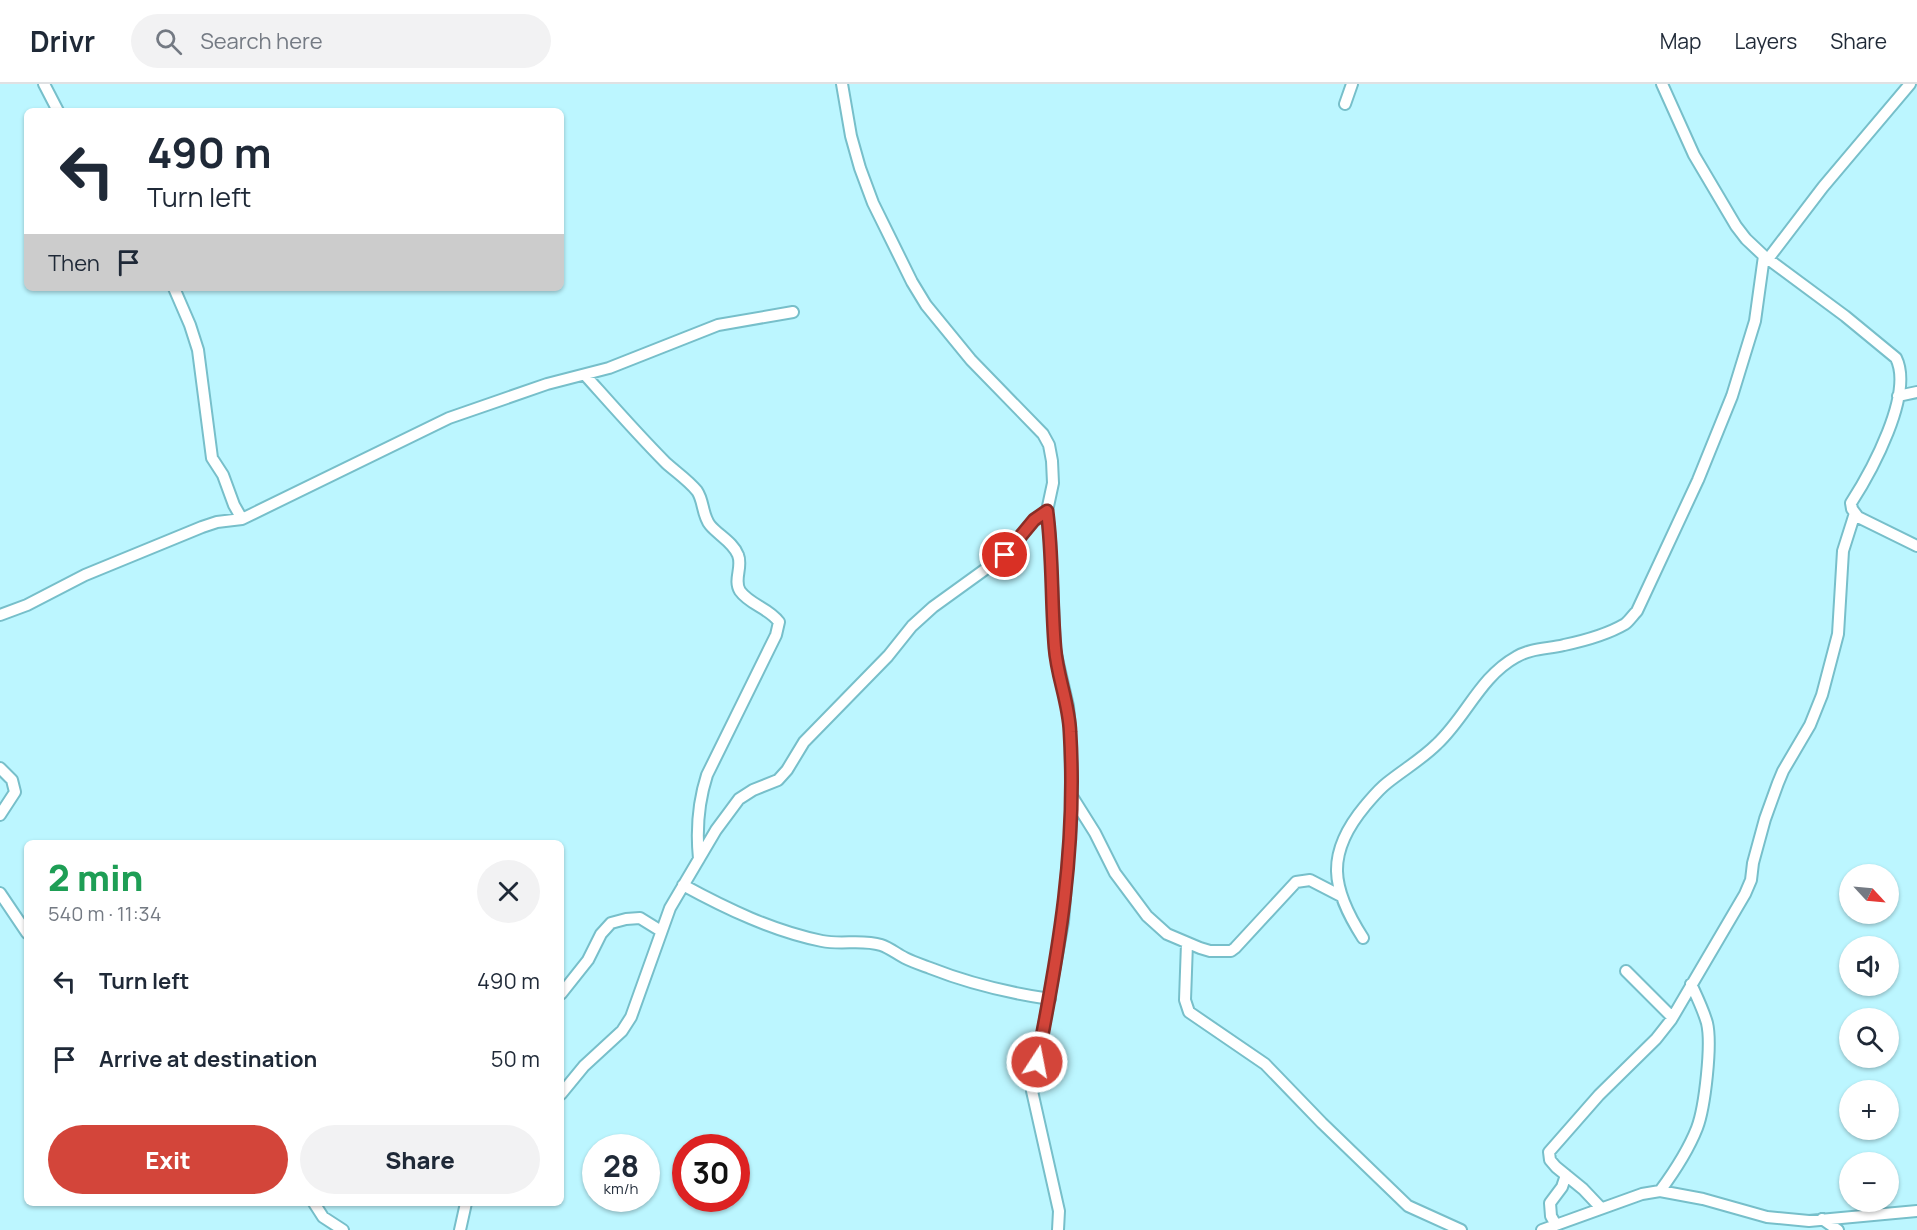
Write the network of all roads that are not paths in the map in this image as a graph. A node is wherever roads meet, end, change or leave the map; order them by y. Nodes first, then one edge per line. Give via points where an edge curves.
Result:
1 (44, 84) edge
2 (842, 84) edge
3 (1352, 84) edge
4 (1662, 84) edge
5 (1910, 84) edge
6 (1345, 104) dead end
7 (56, 108) edge
8 (1766, 258) junction
9 (175, 291) edge
10 (793, 312) dead end
11 (585, 375) junction
12 (1917, 392) edge
13 (1898, 396) junction
14 (1047, 511) junction
15 (1855, 513) junction
16 (242, 519) junction
17 (1917, 546) edge
18 (0, 615) edge
19 (0, 768) edge
20 (1072, 796) junction
21 (0, 815) edge
22 (699, 859) junction
23 (683, 885) junction
24 (0, 893) edge
25 (1341, 896) junction
26 (24, 929) edge
27 (661, 931) junction
28 (1363, 938) dead end
29 (1187, 943) junction
30 (1626, 971) dead end
31 (1691, 984) junction
32 (564, 990) edge
33 (1050, 999) junction
34 (1672, 1017) junction
35 (564, 1090) edge
36 (1566, 1175) junction
37 (1660, 1191) junction
38 (316, 1206) edge
39 (465, 1206) edge
40 (1601, 1208) junction
41 (1917, 1211) edge
42 (1822, 1219) junction
43 (1556, 1225) junction
44 (343, 1230) edge
45 (460, 1230) edge
46 (1058, 1230) edge
47 (1461, 1230) edge
48 (1542, 1230) edge
49 (1838, 1230) edge

1 - 7 street
2 - 14 street via 860,168 912,282 971,360 1036,425 1049,445 1053,483
3 - 6 street
4 - 8 street via 1687,141 1718,196 1741,232
5 - 8 street
8 - 13 street via 1890,352 1900,366
8 - 25 street via 1755,321 1732,396 1637,611 1626,623 1607,631 1517,656 1491,677 1437,744 1385,784 1353,820 1338,852
9 - 16 street via 198,351 212,458
10 - 11 street via 718,325
11 - 16 street via 537,387 449,418
11 - 22 street via 696,490 710,524 739,556 738,589 779,622 707,775 698,813
12 - 13 street
13 - 15 street via 1886,440 1851,503
14 - 20 street via 1055,650 1068,706
14 - 22 street via 1034,520 1005,555 912,626 804,742 778,780 740,799
15 - 17 street
15 - 31 street via 1843,551 1838,634 1820,701 1778,783 1745,894
16 - 18 street via 202,527
19 - 21 street via 12,780 15,792
20 - 29 street via 1115,873 1147,916 1167,934
20 - 33 street via 1063,922
22 - 23 street
23 - 27 street
23 - 33 street via 788,933 827,942 874,943 949,975
24 - 26 street
25 - 28 street
25 - 29 street via 1310,880 1302,880 1291,886 1231,951 1210,951
27 - 32 street via 640,918 611,923
27 - 35 street via 631,1017
29 - 47 street via 1185,1000 1189,1012 1265,1064 1408,1206
30 - 34 street
31 - 34 street
31 - 37 street via 1707,1025 1708,1064 1698,1126
33 - 46 street via 1033,1097 1059,1211
34 - 36 street via 1656,1039 1551,1148 1550,1160
36 - 40 street
36 - 43 street via 1550,1203
37 - 40 street
37 - 42 street via 1703,1198 1767,1217
38 - 44 street via 323,1217
39 - 45 street
40 - 43 street
41 - 42 street
42 - 49 street
43 - 48 street

